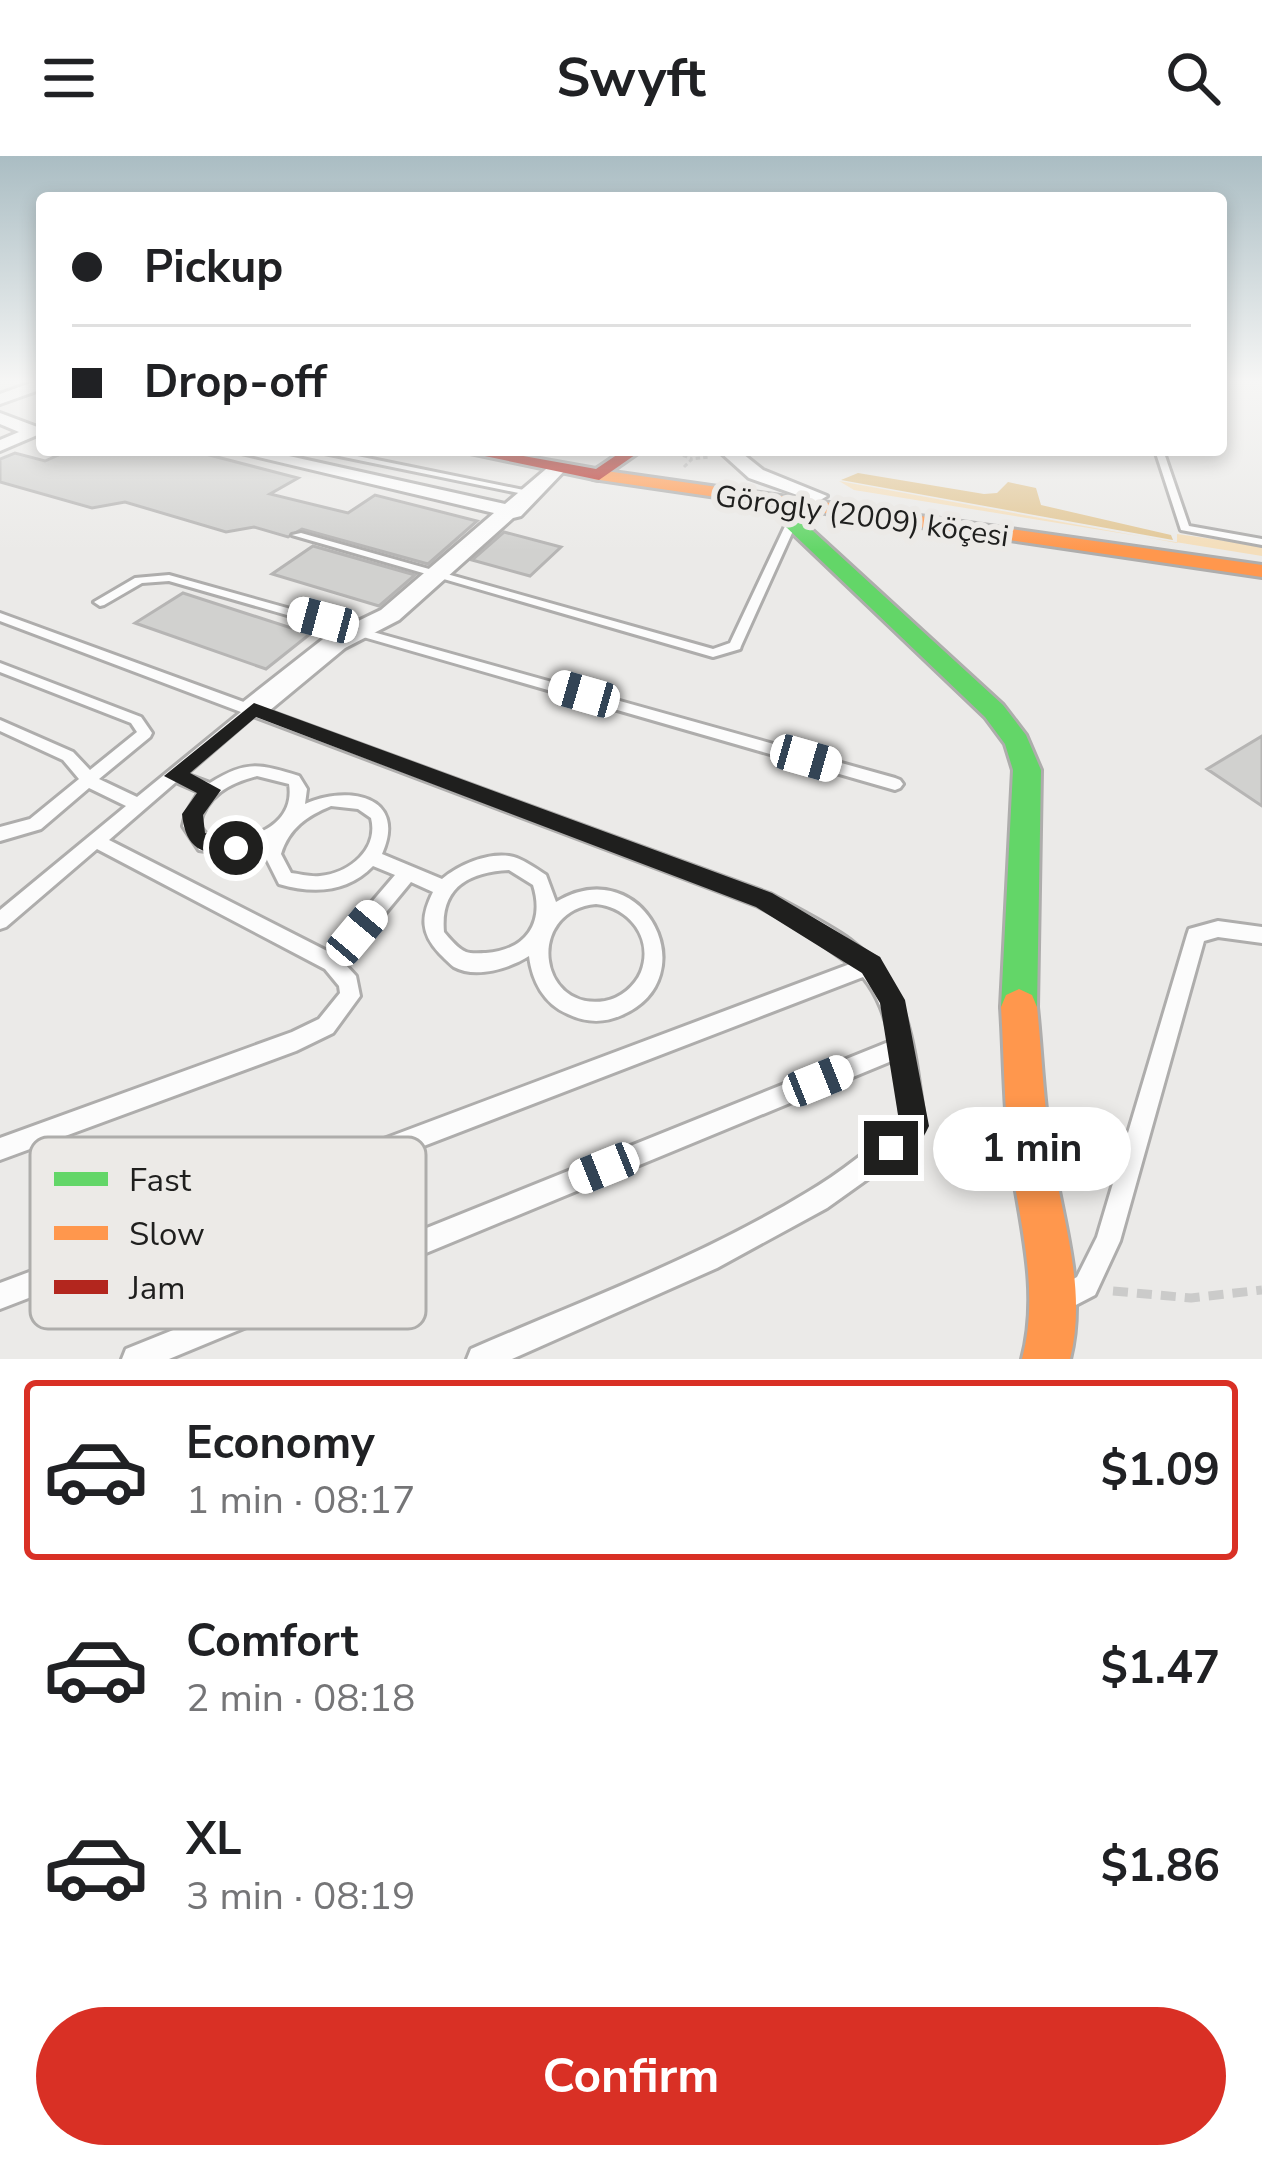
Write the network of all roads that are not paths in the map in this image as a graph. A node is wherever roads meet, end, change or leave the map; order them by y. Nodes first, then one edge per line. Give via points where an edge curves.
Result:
1 (265, 456) edge
2 (345, 456) edge
3 (535, 456) edge
4 (734, 456) edge
5 (1161, 456) edge
6 (595, 461) edge
7 (533, 493) junction
8 (818, 496) junction
9 (514, 512) junction
10 (789, 514) junction
11 (844, 514) junction
12 (297, 536) dead end
13 (1262, 542) edge
14 (1262, 557) edge
15 (1262, 572) edge
16 (439, 574) junction
17 (1170, 587) dead end
18 (100, 602) dead end
19 (0, 617) edge
20 (361, 630) junction
21 (0, 667) edge
22 (254, 709) junction
23 (0, 725) edge
24 (174, 776) junction
25 (91, 782) junction
26 (895, 784) dead end
27 (211, 790) junction
28 (139, 805) junction
29 (286, 825) junction
30 (0, 834) edge
31 (96, 842) junction
32 (373, 858) junction
33 (408, 873) junction
34 (443, 888) junction
35 (0, 921) edge
36 (544, 928) junction
37 (1262, 935) edge
38 (332, 963) junction
39 (871, 965) junction
40 (903, 1046) junction
41 (32, 1137) edge
42 (418, 1137) edge
43 (30, 1138) edge
44 (0, 1149) edge
45 (426, 1241) edge
46 (30, 1285) edge
47 (0, 1296) edge
48 (1052, 1306) junction
49 (210, 1329) edge
50 (136, 1359) edge
51 (481, 1359) edge
52 (1046, 1359) edge

1 - 9 street
2 - 7 lane
3 - 6 main road, Görogly (2009) köçesi
4 - 8 street via 756,474
5 - 13 lane via 1185,528
6 - 7 street
6 - 8 main road, Görogly (2009) köçesi
6 - 10 main road, Görogly (2009) köçesi
7 - 9 street
8 - 14 main road, Görogly (2009) köçesi
9 - 16 street
10 - 11 main road, Görogly (2009) köçesi
10 - 16 lane via 735,646 713,653
10 - 48 main road via 994,712 1028,770 1018,993
11 - 15 main road, Görogly (2009) köçesi
11 - 17 main road via 901,538
12 - 16 lane
16 - 20 street
18 - 20 lane via 139,580 169,578
19 - 22 lane
20 - 22 street
20 - 26 lane
21 - 25 lane via 143,726 140,741
22 - 24 lane
22 - 39 lane via 764,900
23 - 25 lane via 68,756
24 - 27 lane
24 - 28 lane
25 - 28 lane
25 - 30 lane via 35,824
27 - 29 lane via 256,770 284,774 299,801
27 - 29 lane via 191,826 205,845 236,848
28 - 31 lane
29 - 32 lane via 332,800 363,802 385,831
29 - 32 lane via 272,854 276,868 301,885 340,881
31 - 35 lane
31 - 38 lane
32 - 33 lane
33 - 34 lane
33 - 38 lane
34 - 36 lane via 474,866 511,863 547,895
34 - 36 lane via 431,920 435,937 459,960 498,963
36 - 36 lane via 590,899 626,905 652,929 655,966 633,997 614,1006 572,1006 542,981 537,945
37 - 48 lane via 1196,935 1108,1241 1086,1286
38 - 41 lane via 350,996 326,1026
39 - 40 lane via 892,1000
39 - 42 lane
40 - 45 lane
40 - 51 lane via 914,1126 868,1170 793,1217
43 - 44 lane
46 - 47 lane
48 - 52 main road
49 - 50 lane

